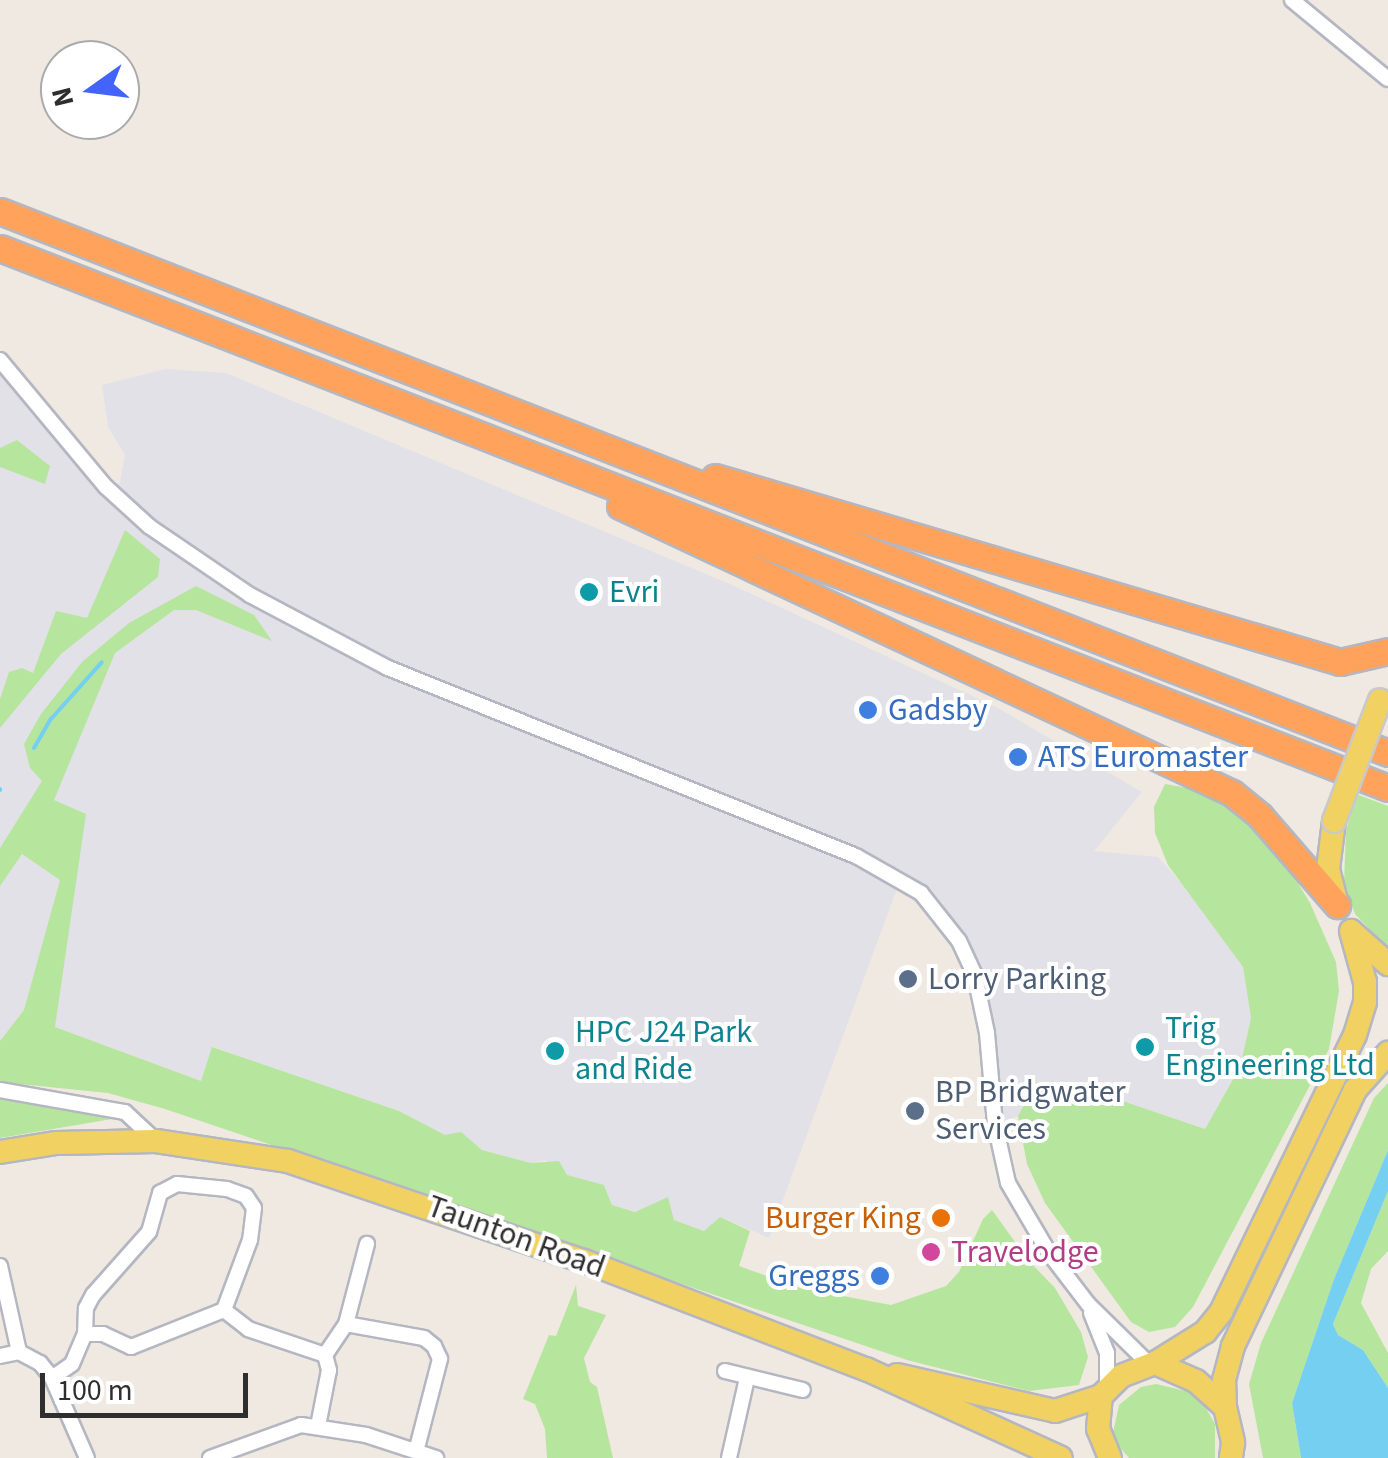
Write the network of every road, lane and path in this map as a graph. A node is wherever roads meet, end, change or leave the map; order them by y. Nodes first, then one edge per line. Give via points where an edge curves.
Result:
1 (1292, 0) edge
2 (1388, 79) edge
3 (0, 211) edge
4 (0, 248) edge
5 (0, 360) edge
6 (554, 466) junction
7 (661, 467) junction
8 (1388, 651) edge
9 (1384, 692) edge
10 (1388, 753) edge
11 (1388, 788) edge
12 (1337, 906) junction
13 (1351, 931) junction
14 (1388, 964) edge
15 (1388, 1053) edge
16 (0, 1090) edge
17 (156, 1140) junction
18 (0, 1152) edge
19 (367, 1244) dead end
20 (0, 1266) edge
21 (1088, 1304) junction
22 (224, 1310) junction
23 (346, 1324) junction
24 (85, 1334) junction
25 (24, 1353) junction
26 (325, 1355) junction
27 (0, 1356) edge
28 (1152, 1363) junction
29 (866, 1369) junction
30 (725, 1370) dead end
31 (52, 1378) junction
32 (747, 1378) junction
33 (803, 1390) dead end
34 (1104, 1392) junction
35 (1225, 1407) junction
36 (318, 1426) junction
37 (417, 1448) junction
38 (248, 1451) edge
39 (1235, 1453) edge
40 (87, 1458) edge
41 (210, 1458) edge
42 (436, 1458) edge
43 (729, 1458) edge
44 (1061, 1458) edge
45 (1110, 1458) edge

1 - 2 street
3 - 7 highway
4 - 6 highway
5 - 21 street via 112,492 150,527 250,595 388,668 856,856 921,894 958,941 975,976 1008,1183 1048,1253
6 - 11 highway
6 - 12 highway via 626,510 1232,793
7 - 8 highway via 748,484 1340,662
7 - 10 highway
9 - 12 main road, bridge via 1334,821 1328,869
12 - 13 main road
13 - 14 main road
13 - 28 main road, Taunton Road via 1366,1002 1356,1035 1222,1312 1205,1332
15 - 35 main road via 1355,1090 1233,1346
16 - 17 street via 125,1112
17 - 18 main road, Taunton Road
17 - 29 main road, Taunton Road via 243,1150 375,1187
19 - 23 street
20 - 25 street
21 - 28 street
21 - 34 street via 1107,1353
22 - 24 street via 131,1346
22 - 24 street via 250,1240 254,1208 246,1196 226,1189 176,1184 160,1193 149,1232 93,1295
22 - 26 street via 248,1329
23 - 26 street
23 - 37 street via 424,1338 434,1346 438,1371
24 - 31 street via 72,1364
25 - 27 street
25 - 31 street
26 - 36 street via 329,1370
28 - 34 main road, Taunton Road
28 - 35 main road via 1196,1381
29 - 34 main road, Taunton Road via 1055,1411
29 - 44 main road, Taunton Road
30 - 32 street
31 - 40 street
32 - 33 street
32 - 43 street
34 - 45 main road via 1098,1429
35 - 39 main road
36 - 37 street
36 - 38 street via 290,1427
37 - 42 street
38 - 41 street

